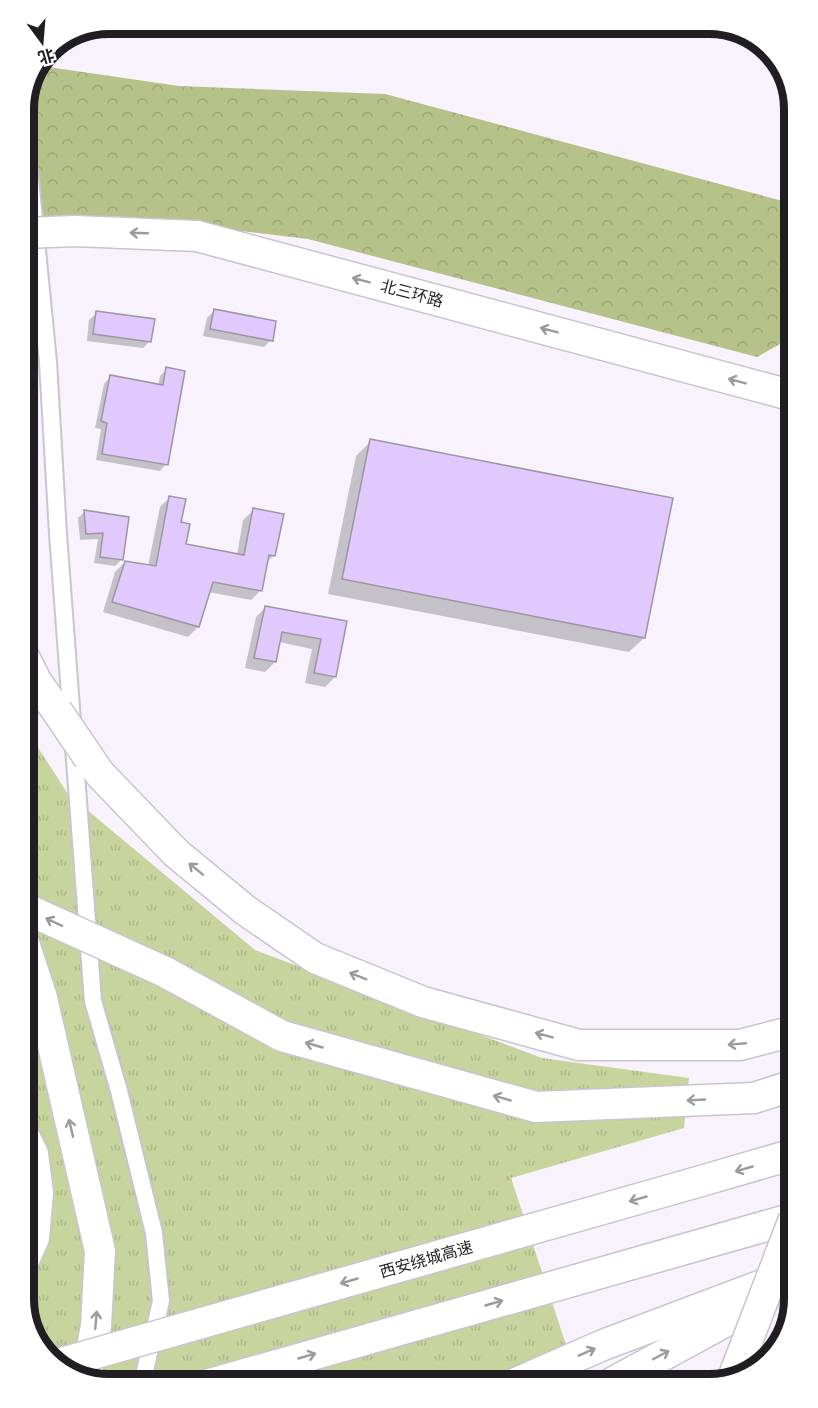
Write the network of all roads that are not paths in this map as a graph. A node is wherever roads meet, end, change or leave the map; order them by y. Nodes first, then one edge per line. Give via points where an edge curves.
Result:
1 (35, 228) edge
2 (35, 233) edge
3 (784, 393) edge
4 (35, 678) edge
5 (34, 913) edge
6 (34, 974) edge
7 (784, 1034) edge
8 (784, 1088) edge
9 (784, 1157) edge
10 (34, 1162) edge
11 (784, 1221) edge
12 (34, 1237) edge
13 (784, 1244) edge
14 (784, 1277) edge
15 (784, 1290) edge
16 (69, 1362) edge
17 (737, 1368) edge
18 (87, 1370) edge
19 (145, 1373) edge
20 (248, 1373) edge
21 (537, 1374) edge
22 (629, 1374) edge

1 - 19 street via 48,362 93,1001 154,1233 159,1278 161,1301
3 -> 2 highway, 北三环路, bridge via 197,236
7 -> 4 highway, bridge via 740,1045 579,1045 423,1002 315,958 245,910 176,853 100,774
8 -> 5 highway, bridge via 754,1098 536,1107 282,1036 165,972
18 -> 6 highway via 96,1326 100,1251
9 -> 16 highway, 西安绕城高速, bridge
10 - 12 highway via 38,1192
20 -> 11 highway
13 - 17 highway, bridge
21 -> 14 highway
22 -> 15 highway

